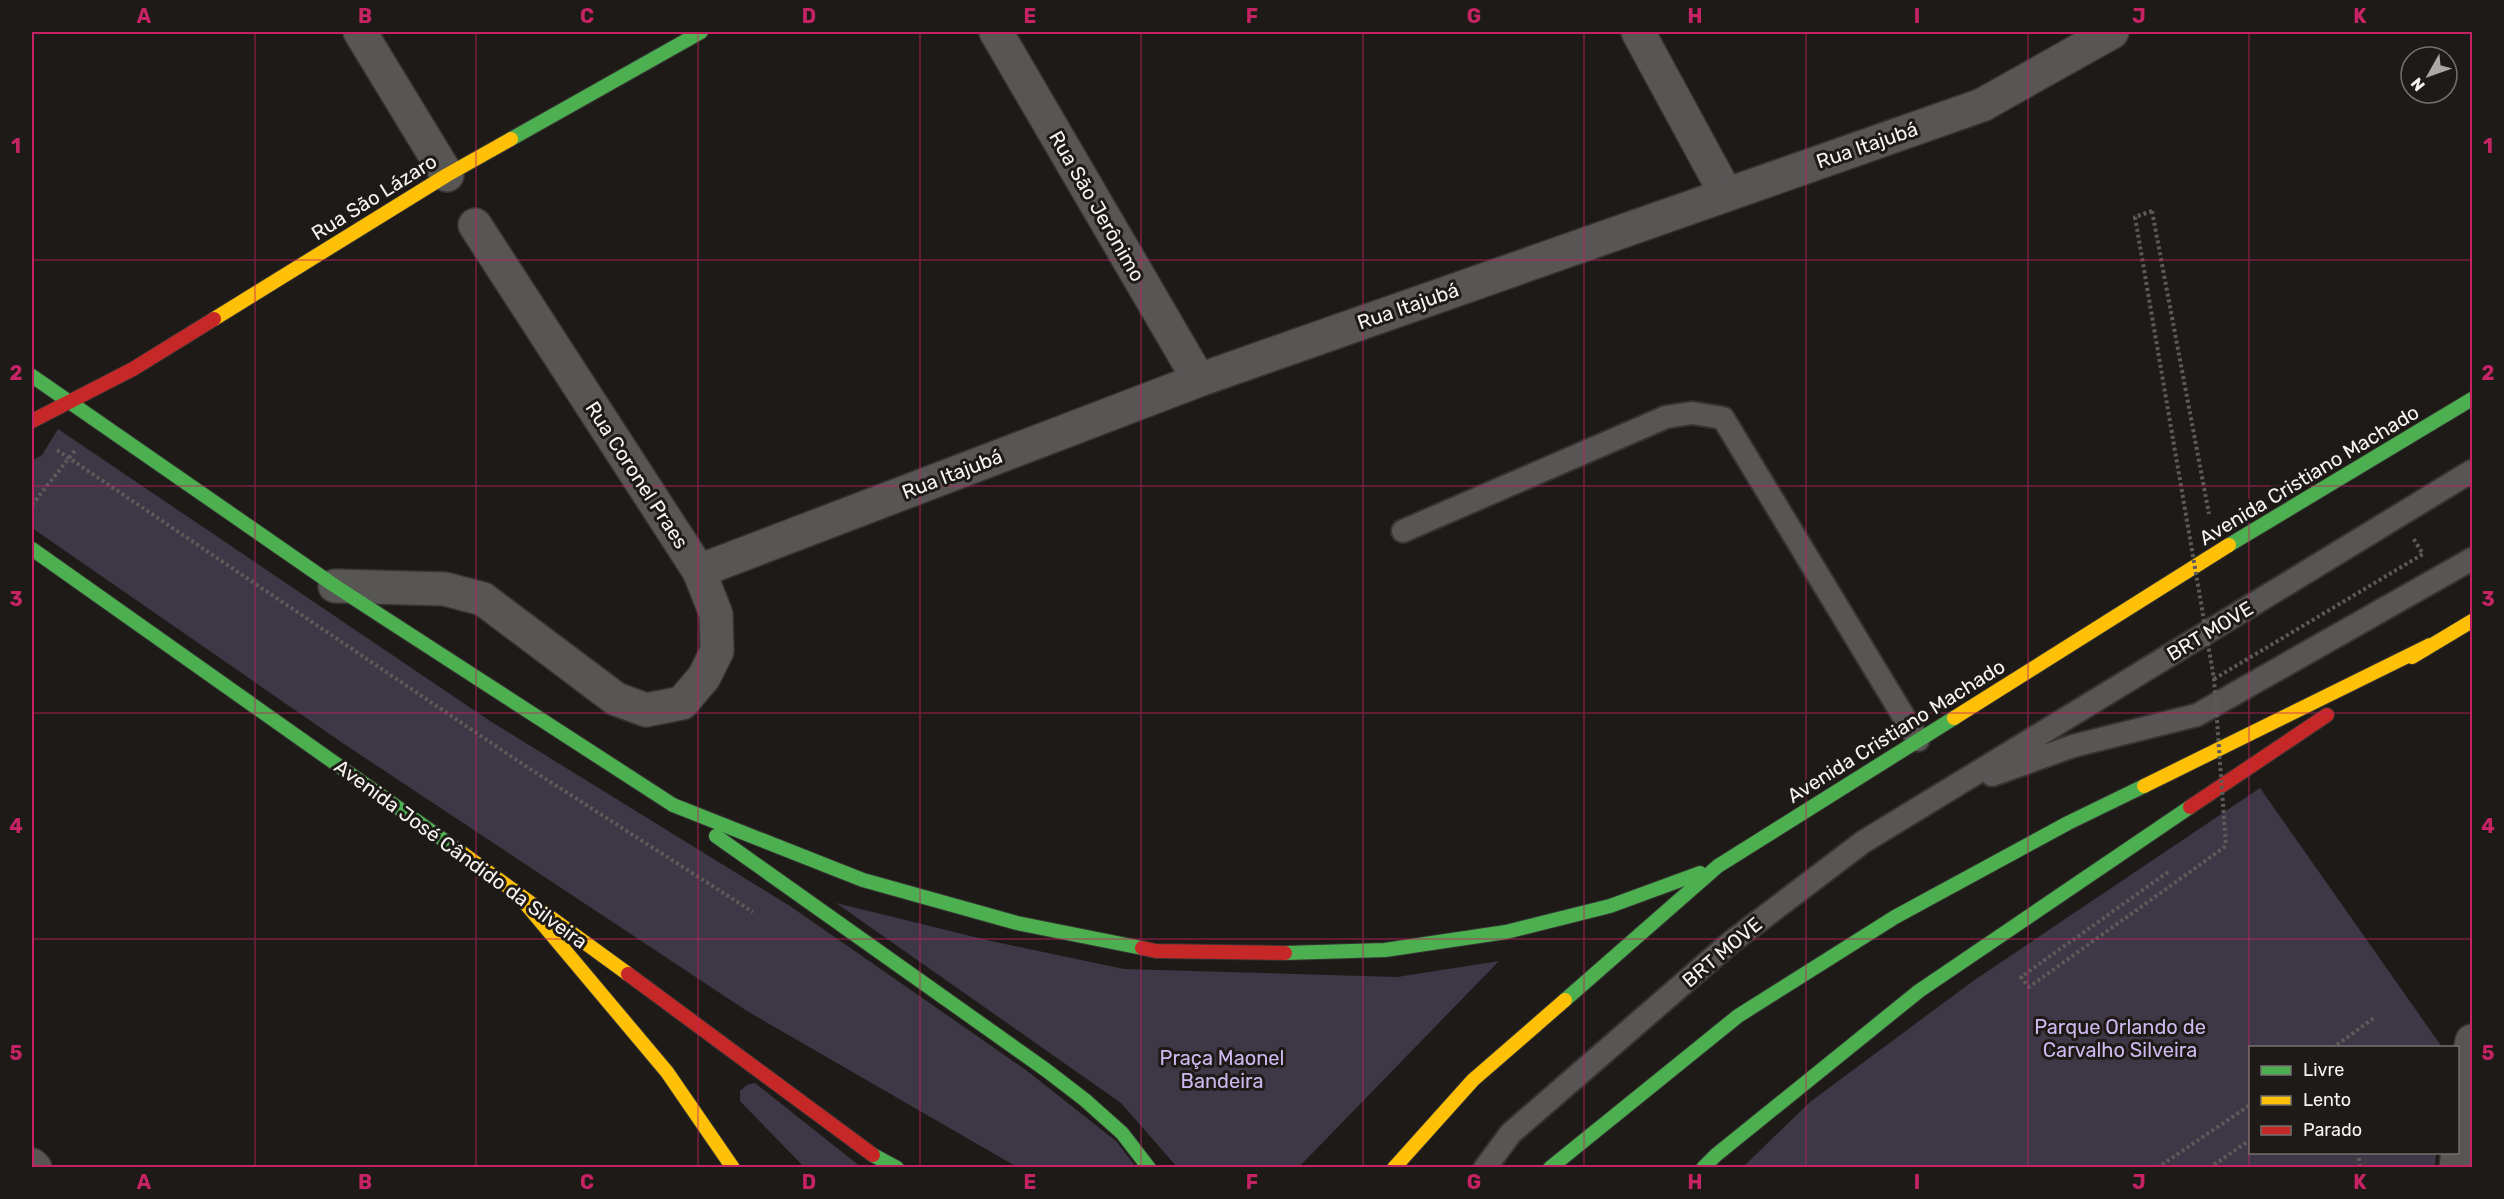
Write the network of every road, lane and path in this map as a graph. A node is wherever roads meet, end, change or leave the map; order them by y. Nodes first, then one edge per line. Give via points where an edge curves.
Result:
1 (360, 32) edge
2 (701, 32) edge
3 (996, 32) edge
4 (1638, 32) edge
5 (2112, 32) edge
6 (447, 175) junction
7 (1726, 194) junction
8 (475, 225) dead end
9 (32, 376) edge
10 (1198, 380) junction
11 (2472, 399) edge
12 (70, 401) junction
13 (32, 421) edge
14 (97, 421) junction
15 (69, 458) junction
16 (2472, 471) edge
17 (32, 505) edge
18 (1403, 531) dead end
19 (2413, 538) dead end
20 (32, 549) edge
21 (2216, 553) junction
22 (2472, 559) edge
23 (699, 571) junction
24 (335, 586) junction
25 (2472, 621) edge
26 (2430, 645) junction
27 (2214, 680) junction
28 (1918, 740) junction
29 (1948, 790) junction
30 (673, 806) junction
31 (1718, 866) junction
32 (2173, 868) dead end
33 (515, 891) junction
34 (756, 914) dead end
35 (2374, 1018) dead end
36 (2472, 1041) edge
37 (2333, 1046) edge
38 (2249, 1106) edge
39 (1511, 1133) junction
40 (2459, 1140) edge
41 (2249, 1141) edge
42 (720, 1146) junction
43 (885, 1163) edge
44 (734, 1167) edge
45 (740, 1167) edge
46 (1149, 1167) edge
47 (1394, 1167) edge
48 (1485, 1167) edge
49 (1496, 1167) edge
50 (1550, 1167) edge
51 (1703, 1167) edge
52 (2157, 1167) edge
53 (2209, 1167) edge

1 - 6 street
2 - 6 main road, Rua São Lázaro
3 - 10 street, Rua São Jerônimo
4 - 7 street
5 - 7 street, Rua Itajubá via 1982,105
6 - 12 main road, Rua São Lázaro via 133,369
7 - 10 street, Rua Itajubá
8 - 23 street, Rua Coronel Praes
9 - 12 main road
10 - 23 street, Rua Itajubá
11 - 21 main road, Avenida Cristiano Machado
12 - 13 main road, Rua São Lázaro
12 - 14 main road
14 - 15 path
14 - 24 main road
15 - 17 path
15 - 34 path via 524,765
16 - 29 lane, BRT MOVE
18 - 28 lane via 1666,417 1692,413 1723,418
19 - 27 path, bridge via 2423,554
20 - 33 main road, Avenida José Cândido da Silveira
21 - 27 path, bridge via 2152,211 2135,217
21 - 28 main road, Avenida Cristiano Machado
22 - 29 lane, BRT MOVE via 2197,715 2073,746
23 - 24 street, Rua Coronel Praes via 716,614 717,651 704,677 682,703 646,710 616,699 483,599 445,589
24 - 30 main road
25 - 26 main road
26 - 50 main road via 2068,823 1895,917 1738,1016
26 - 51 main road via 1919,991
27 - 32 path, bridge via 2226,846 2029,987 2021,977
28 - 31 main road, Avenida Cristiano Machado
29 - 39 lane, BRT MOVE via 1863,842 1730,943
30 - 31 main road via 863,880 1017,923 1156,951 1385,950 1506,932 1610,906
30 - 46 main road via 1046,1070 1122,1133
31 - 47 main road, Avenida Cristiano Machado via 1473,1080
33 - 42 main road via 667,1072
33 - 43 main road, Avenida José Cândido da Silveira
35 - 37 path
36 - 40 street
38 - 52 path
39 - 48 lane, BRT MOVE
39 - 49 lane, BRT MOVE
41 - 53 path
42 - 44 main road
42 - 45 main road

